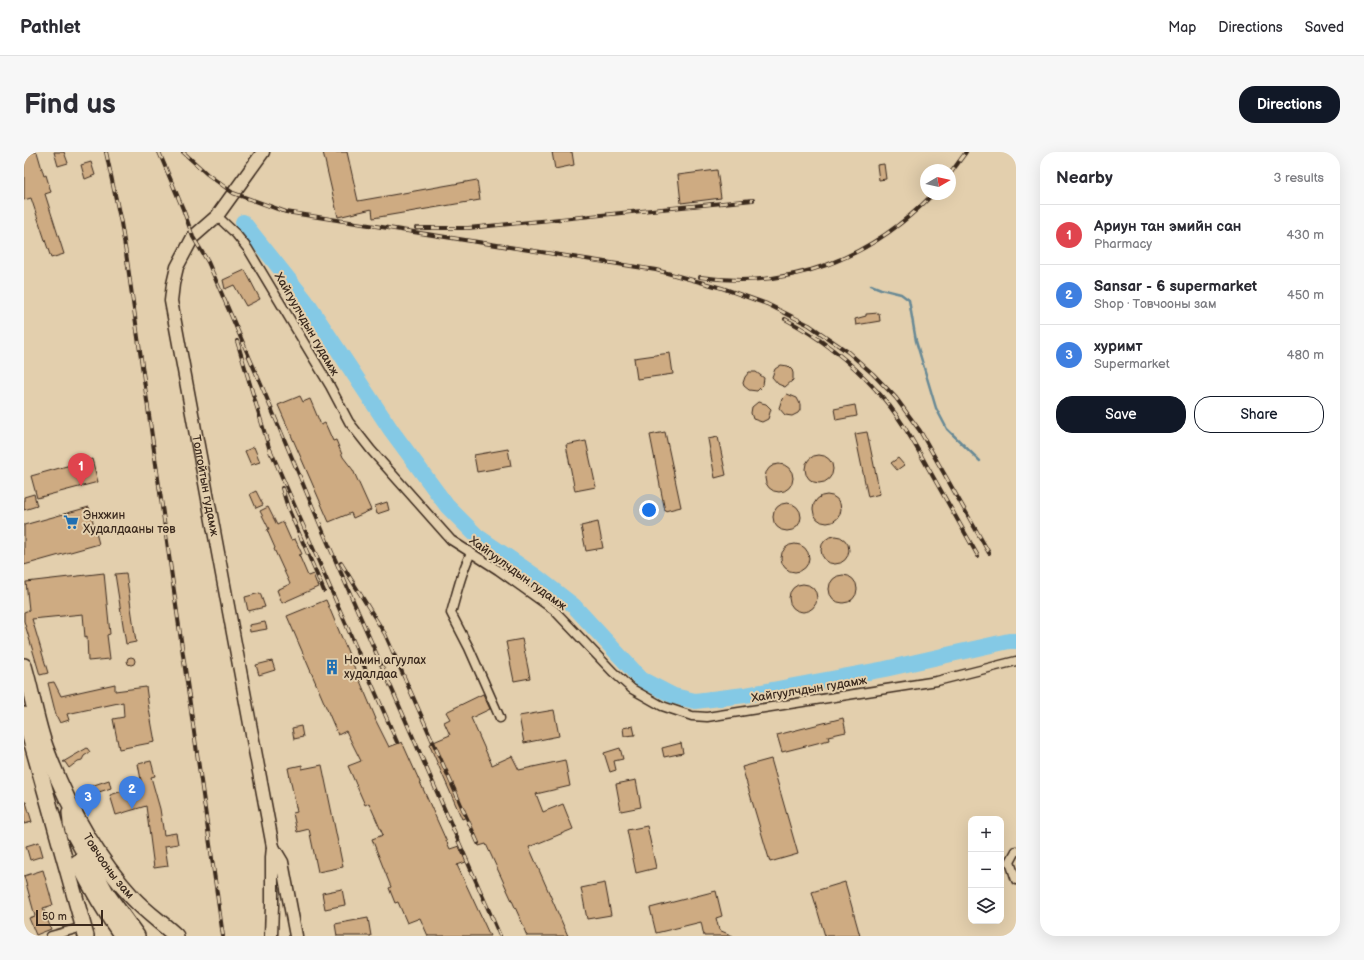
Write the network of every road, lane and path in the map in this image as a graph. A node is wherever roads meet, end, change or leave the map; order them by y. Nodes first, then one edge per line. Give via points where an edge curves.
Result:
1 (263, 152) edge
2 (217, 216) junction
3 (471, 553) junction
4 (1016, 661) edge
5 (24, 666) edge
6 (24, 715) edge
7 (500, 718) dead end
8 (70, 804) junction
9 (55, 827) junction
10 (273, 847) junction
11 (1016, 850) edge
12 (1016, 880) edge
13 (84, 932) edge
14 (52, 936) edge
15 (122, 936) edge
16 (137, 936) edge
17 (176, 936) edge
18 (270, 936) edge
19 (296, 936) edge

1 - 2 main road, Толгойтын гудамж
2 - 3 street, Хайгуулчдын гудамж via 248,249 349,422 451,540
2 - 10 main road, Толгойтын гудамж via 193,237 184,252 177,267 171,301
3 - 4 street, Хайгуулчдын гудамж via 554,610 632,689 662,706 692,716 707,717 937,681
3 - 7 street via 463,569 451,613
5 - 8 highway, Товчооны зам via 46,748
6 - 9 highway
8 - 16 highway via 74,834 107,894
8 - 17 highway, Товчооны зам via 115,877 138,904
9 - 13 highway
9 - 15 highway via 65,836 94,893
10 - 18 main road, Толгойтын гудамж
10 - 19 main road, Толгойтын гудамж via 282,862
11 - 12 street via 1010,862
13 - 14 street

